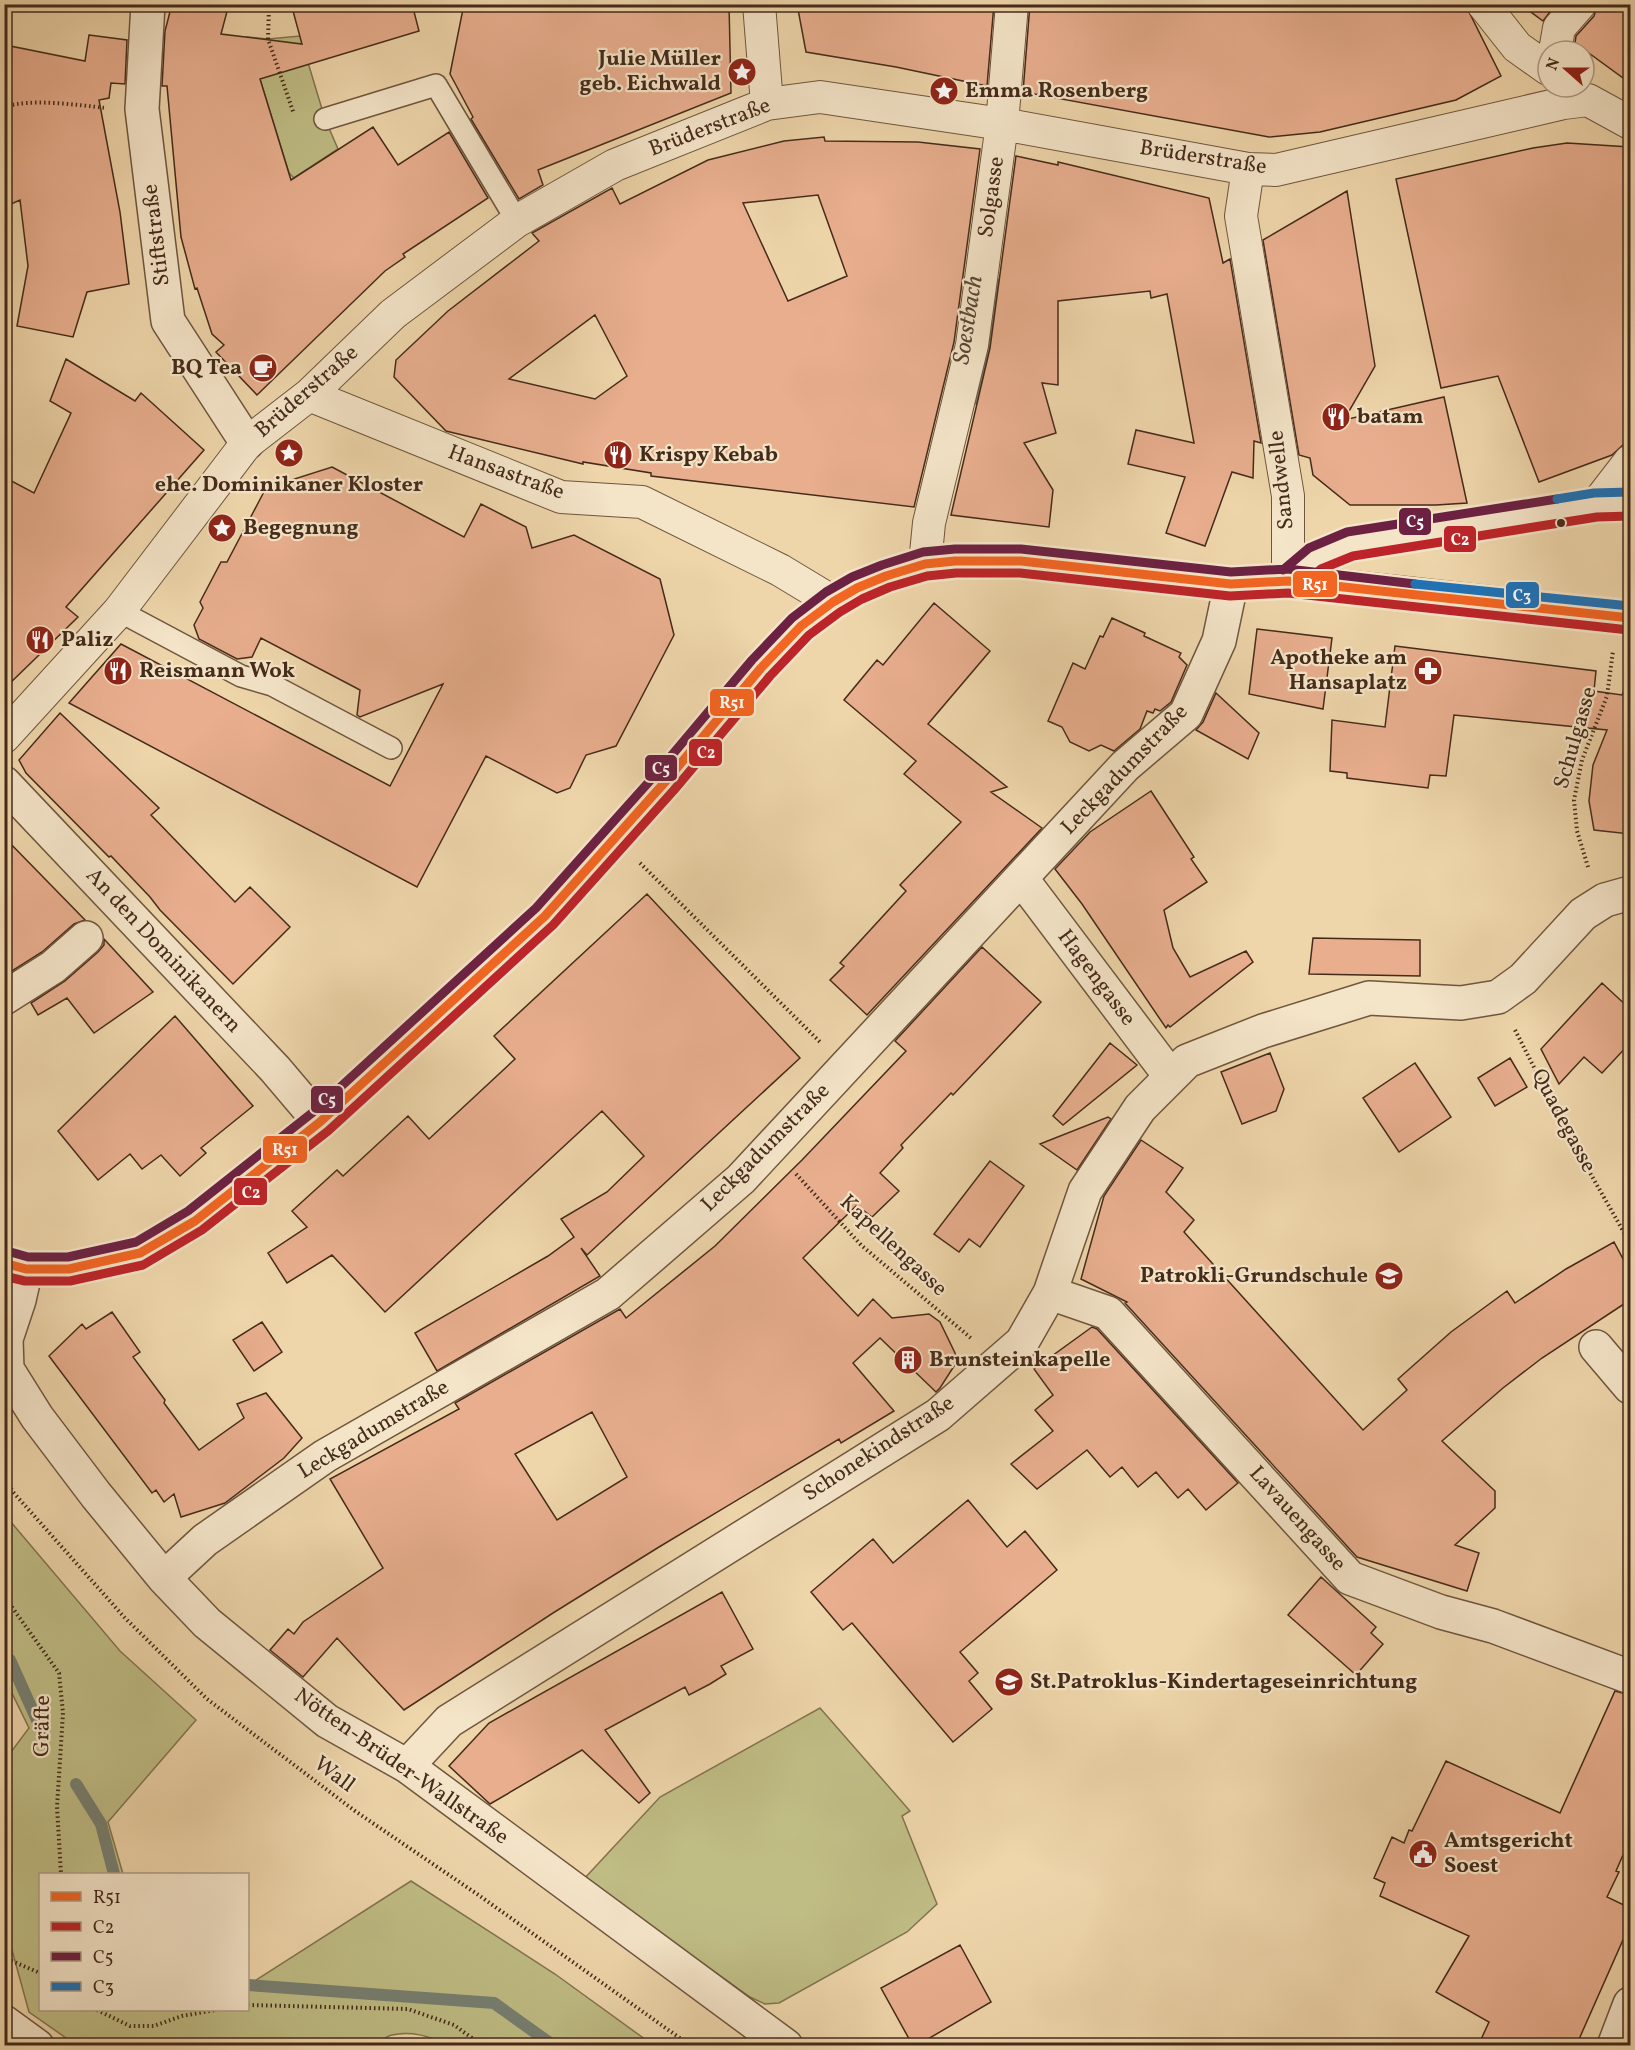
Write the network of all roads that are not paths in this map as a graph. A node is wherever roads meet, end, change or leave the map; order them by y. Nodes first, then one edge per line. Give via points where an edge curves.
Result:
1 (148, 4) edge
2 (759, 4) edge
3 (1012, 4) edge
4 (1483, 4) edge
5 (1580, 4) edge
6 (1557, 39) edge
7 (1536, 60) edge
8 (1546, 99) edge
9 (1583, 99) edge
10 (768, 104) junction
11 (325, 119) road end
12 (1630, 123) edge
13 (1002, 124) junction
14 (1248, 169) junction
15 (518, 221) junction
16 (309, 396) junction
17 (247, 443) junction
18 (1630, 461) edge
19 (1630, 504) edge
20 (1596, 506) junction
21 (925, 564) junction
22 (1288, 581) junction
23 (1231, 584) junction
24 (833, 602) junction
25 (119, 610) junction
26 (1626, 617) edge
27 (4, 736) edge
28 (391, 748) dead end
29 (4, 783) edge
30 (1021, 878) junction
31 (1618, 896) edge
32 (86, 938) dead end
33 (4, 998) edge
34 (1171, 1077) junction
35 (320, 1122) junction
36 (15, 1266) edge
37 (1050, 1293) junction
38 (5, 1338) edge
39 (1596, 1347) dead end
40 (1630, 1387) edge
41 (164, 1578) junction
42 (1630, 1677) edge
43 (407, 1766) junction
44 (1630, 2004) edge
45 (4, 2022) edge
46 (37, 2046) edge
47 (786, 2046) edge
48 (1614, 2046) edge

1 - 17 street, Stiftstraße via 142,109 168,321
2 - 10 street
3 - 13 street, Solgasse
4 - 7 street via 1517,47
5 - 6 street via 1558,28
8 - 14 street, Brüderstraße via 1276,170
9 - 12 street, Brüderstraße
10 - 13 street, Brüderstraße via 820,97
10 - 15 street, Brüderstraße via 615,165
11 - 15 lane via 436,86
13 - 14 street, Brüderstraße
13 - 21 street, Solgasse via 972,345 929,523
14 - 22 street, Sandwelle via 1241,216 1288,496
15 - 16 street, Brüderstraße via 393,314
16 - 17 street, Brüderstraße
16 - 24 street, Hansastraße via 561,497 642,502 780,570
17 - 25 street, Brüderstraße
18 - 20 street
19 - 20 street, Sandwelle
20 - 22 street, Sandwelle via 1350,544 1315,559
21 - 23 street via 1021,561
21 - 24 street via 885,576
22 - 23 street
22 - 26 street
23 - 30 street, Leckgadumstraße via 1219,641 1186,714 1125,766
24 - 35 street via 801,626 761,668 545,916
25 - 27 street, Brüderstraße
25 - 28 lane via 241,676 272,685
29 - 35 street, An den Dominikanern via 267,1060
30 - 34 street, Hagengasse
30 - 41 street, Leckgadumstraße via 741,1179 608,1294 326,1456 205,1540
31 - 34 street, Schonekindstraße via 1583,914 1523,979 1498,997 1461,1003 1369,998 1263,1030 1186,1061
32 - 33 street via 52,967
34 - 37 street, Schonekindstraße via 1140,1108 1085,1191
35 - 36 street via 195,1221 141,1253 69,1269
36 - 38 street, Nötten-Brüder-Wallstraße via 19,1300
37 - 42 street, Lavauengasse via 1108,1313 1350,1578
37 - 43 street, Schonekindstraße via 1022,1342 938,1415 449,1721
38 - 41 street, Nötten-Brüder-Wallstraße via 7,1369 37,1417
39 - 40 street
41 - 43 street, Nötten-Brüder-Wallstraße via 207,1623 327,1721
43 - 47 street, Nötten-Brüder-Wallstraße
44 - 48 street
45 - 46 street

